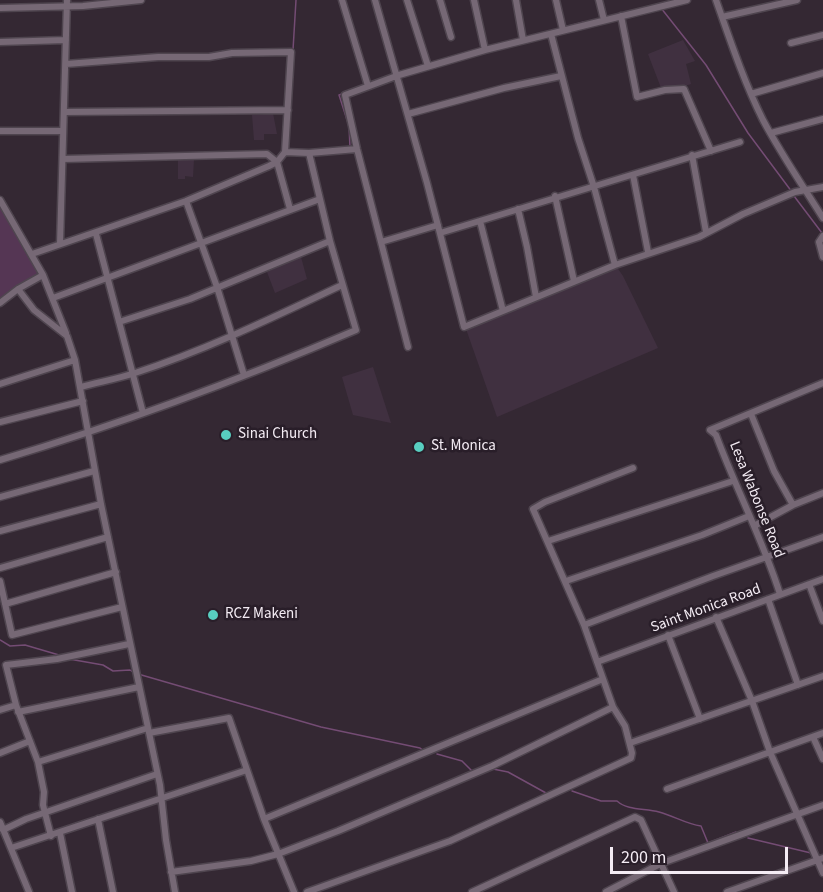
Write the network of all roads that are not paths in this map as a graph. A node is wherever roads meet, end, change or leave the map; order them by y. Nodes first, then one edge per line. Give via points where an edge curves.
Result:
1 (141, 0) edge
2 (342, 0) edge
3 (375, 0) edge
4 (407, 0) edge
5 (440, 0) edge
6 (474, 0) edge
7 (516, 0) edge
8 (556, 0) edge
9 (599, 0) edge
10 (687, 0) edge
11 (716, 0) edge
12 (797, 0) edge
13 (67, 3) edge
14 (0, 9) edge
15 (621, 16) junction
16 (722, 16) junction
17 (604, 20) junction
18 (563, 30) junction
19 (551, 33) junction
20 (823, 35) edge
21 (451, 37) dead end
22 (66, 40) junction
23 (523, 40) junction
24 (0, 42) edge
25 (791, 43) dead end
26 (485, 50) junction
27 (66, 64) junction
28 (428, 66) junction
29 (823, 73) edge
30 (397, 76) junction
31 (561, 76) junction
32 (368, 86) junction
33 (751, 94) junction
34 (288, 110) junction
35 (64, 112) junction
36 (408, 114) junction
37 (823, 119) edge
38 (0, 131) edge
39 (63, 132) junction
40 (771, 133) junction
41 (740, 142) dead end
42 (357, 149) junction
43 (711, 151) junction
44 (285, 152) junction
45 (309, 153) junction
46 (692, 155) junction
47 (63, 159) junction
48 (277, 162) junction
49 (633, 175) junction
50 (594, 187) junction
51 (823, 187) edge
52 (804, 190) junction
53 (555, 196) junction
54 (320, 199) junction
55 (0, 200) edge
56 (186, 201) junction
57 (290, 209) junction
58 (518, 209) junction
59 (823, 218) edge
60 (480, 221) junction
61 (438, 225) junction
62 (706, 232) junction
63 (440, 233) junction
64 (96, 234) junction
65 (823, 236) edge
66 (330, 241) junction
67 (381, 242) junction
68 (60, 244) junction
69 (201, 244) junction
70 (648, 252) junction
71 (32, 254) junction
72 (823, 257) edge
73 (615, 265) junction
74 (43, 275) junction
75 (107, 278) junction
76 (574, 281) junction
77 (342, 285) junction
78 (217, 287) junction
79 (18, 289) junction
80 (536, 297) junction
81 (53, 298) junction
82 (0, 303) edge
83 (503, 311) junction
84 (119, 322) junction
85 (67, 336) junction
86 (233, 336) junction
87 (408, 347) dead end
88 (75, 360) junction
89 (133, 374) junction
90 (244, 375) junction
91 (823, 383) edge
92 (0, 384) edge
93 (81, 387) junction
94 (83, 400) junction
95 (143, 413) junction
96 (751, 414) junction
97 (0, 422) edge
98 (88, 433) junction
99 (0, 460) edge
100 (633, 468) dead end
101 (94, 471) junction
102 (733, 481) junction
103 (823, 493) edge
104 (0, 497) edge
105 (101, 504) junction
106 (793, 505) junction
107 (749, 516) junction
108 (754, 526) junction
109 (0, 531) edge
110 (108, 537) junction
111 (823, 537) edge
112 (548, 541) junction
113 (766, 556) junction
114 (0, 568) edge
115 (116, 572) junction
116 (823, 579) edge
117 (0, 581) edge
118 (566, 581) junction
119 (810, 584) junction
120 (780, 594) junction
121 (768, 599) junction
122 (5, 604) junction
123 (122, 607) junction
124 (716, 617) junction
125 (823, 621) edge
126 (584, 625) junction
127 (668, 635) junction
128 (129, 644) junction
129 (597, 662) junction
130 (3, 666) edge
131 (823, 676) edge
132 (603, 679) junction
133 (798, 685) junction
134 (139, 687) junction
135 (752, 701) junction
136 (613, 706) junction
137 (17, 709) junction
138 (0, 710) edge
139 (700, 719) junction
140 (148, 730) junction
141 (823, 733) edge
142 (813, 737) junction
143 (30, 741) junction
144 (630, 743) junction
145 (770, 752) junction
146 (0, 753) edge
147 (823, 759) edge
148 (38, 762) junction
149 (247, 770) junction
150 (157, 774) junction
151 (667, 789) dead end
152 (162, 798) junction
153 (823, 805) edge
154 (45, 813) junction
155 (797, 815) junction
156 (98, 819) junction
157 (264, 819) junction
158 (0, 822) edge
159 (3, 830) junction
160 (60, 833) junction
161 (51, 836) junction
162 (11, 848) junction
163 (278, 854) junction
164 (820, 859) edge
165 (662, 863) junction
166 (171, 872) junction
167 (823, 873) edge
168 (29, 892) edge
169 (72, 892) edge
170 (113, 892) edge
171 (175, 892) edge
172 (294, 892) edge
173 (307, 892) edge
174 (472, 892) edge
175 (606, 892) edge
176 (674, 892) edge
177 (727, 892) edge

1 - 13 street
2 - 32 street
3 - 30 street
4 - 28 street
5 - 21 street
6 - 26 street
7 - 23 street
8 - 18 street
9 - 17 street
10 - 15 street
11 - 16 street
12 - 16 street
13 - 14 street
13 - 22 street
15 - 17 street
15 - 43 street via 637,97 684,89
16 - 33 street
17 - 18 street
18 - 19 street
19 - 23 street
19 - 31 street
20 - 25 street
22 - 24 street
22 - 27 street
23 - 26 street
26 - 28 street
27 - 34 street via 291,52
27 - 35 street
28 - 30 street
29 - 33 street
30 - 32 street
30 - 36 street
31 - 36 street
31 - 50 street
32 - 42 street via 345,96
33 - 40 street
34 - 35 street
34 - 44 street
35 - 39 street
36 - 61 street
37 - 40 street
38 - 39 street
39 - 47 street
40 - 52 street
41 - 43 street
42 - 45 street
42 - 67 street
43 - 46 street
44 - 45 street
44 - 48 street
45 - 54 street
46 - 49 street
46 - 62 street
47 - 48 street via 260,153
47 - 68 street
48 - 56 street
48 - 57 street
49 - 50 street
49 - 70 street
50 - 53 street
50 - 73 street
51 - 52 street
52 - 59 street
52 - 62 street
53 - 58 street
53 - 76 street
54 - 57 street
54 - 66 street
55 - 71 street
56 - 64 street
56 - 69 street
57 - 69 street
58 - 60 street
58 - 80 street
60 - 63 street
60 - 83 street
61 - 63 street
61 - 67 street
62 - 70 street
63 - 83 street via 464,327
64 - 68 street
64 - 75 street
65 - 72 street via 819,242
66 - 77 street
66 - 78 street
67 - 87 street
68 - 71 street
69 - 75 street
69 - 78 street
70 - 73 street
71 - 74 street
73 - 76 street
74 - 79 street
74 - 81 street
75 - 81 street
75 - 84 street
76 - 80 street
77 - 86 street
77 - 90 street via 356,330
78 - 84 street
78 - 86 street
79 - 82 street
79 - 85 street via 34,310
80 - 83 street
81 - 85 street
84 - 89 street
85 - 88 street
86 - 89 street
86 - 90 street
88 - 92 street
88 - 93 street
89 - 93 street
89 - 95 street
90 - 95 street
91 - 96 street, Lesa Wabonse Road
93 - 94 street
94 - 97 street
94 - 98 street
95 - 98 street
96 - 102 street, Lesa Wabonse Road via 711,430
96 - 106 street via 774,471
98 - 99 street
98 - 101 street
100 - 112 street via 532,509
101 - 104 street
101 - 105 street
102 - 107 street, Lesa Wabonse Road
102 - 112 street
103 - 106 street
105 - 109 street
105 - 110 street
106 - 108 street
107 - 108 street, Lesa Wabonse Road
107 - 118 street
108 - 113 street, Lesa Wabonse Road
110 - 114 street
110 - 115 street
111 - 113 street
112 - 118 street
113 - 120 street, Lesa Wabonse Road
113 - 126 street
115 - 122 street
115 - 123 street
116 - 119 street, Saint Monica Road
117 - 122 street
118 - 126 street
119 - 120 street, Saint Monica Road
119 - 125 street
120 - 121 street, Saint Monica Road
121 - 124 street, Saint Monica Road
121 - 133 street
122 - 123 street via 12,635
123 - 128 street
124 - 127 street, Saint Monica Road
124 - 135 street
126 - 129 street
127 - 129 street, Saint Monica Road
127 - 139 street
128 - 130 street
128 - 134 street
129 - 132 street
130 - 137 street
131 - 133 street
132 - 136 street
132 - 157 street
133 - 135 street
134 - 137 street
134 - 140 street
135 - 139 street
135 - 145 street
136 - 144 street
136 - 163 street via 492,766
137 - 138 street
137 - 143 street
139 - 144 street
140 - 148 street
140 - 149 street via 229,718
140 - 150 street
141 - 142 street
142 - 145 street
142 - 147 street
143 - 146 street
143 - 148 street
144 - 173 street via 631,758 494,822
145 - 151 street
145 - 155 street
148 - 154 street
149 - 152 street
149 - 157 street
150 - 152 street
150 - 154 street
152 - 156 street
152 - 166 street
153 - 155 street
154 - 159 street
154 - 161 street
155 - 164 street
155 - 165 street
156 - 160 street
156 - 170 street
157 - 163 street
158 - 159 street
159 - 162 street
160 - 161 street
160 - 169 street
161 - 162 street
162 - 168 street
163 - 166 street
163 - 172 street
164 - 167 street
164 - 177 street
165 - 174 street via 641,819 635,817
165 - 175 street
165 - 176 street
166 - 171 street

